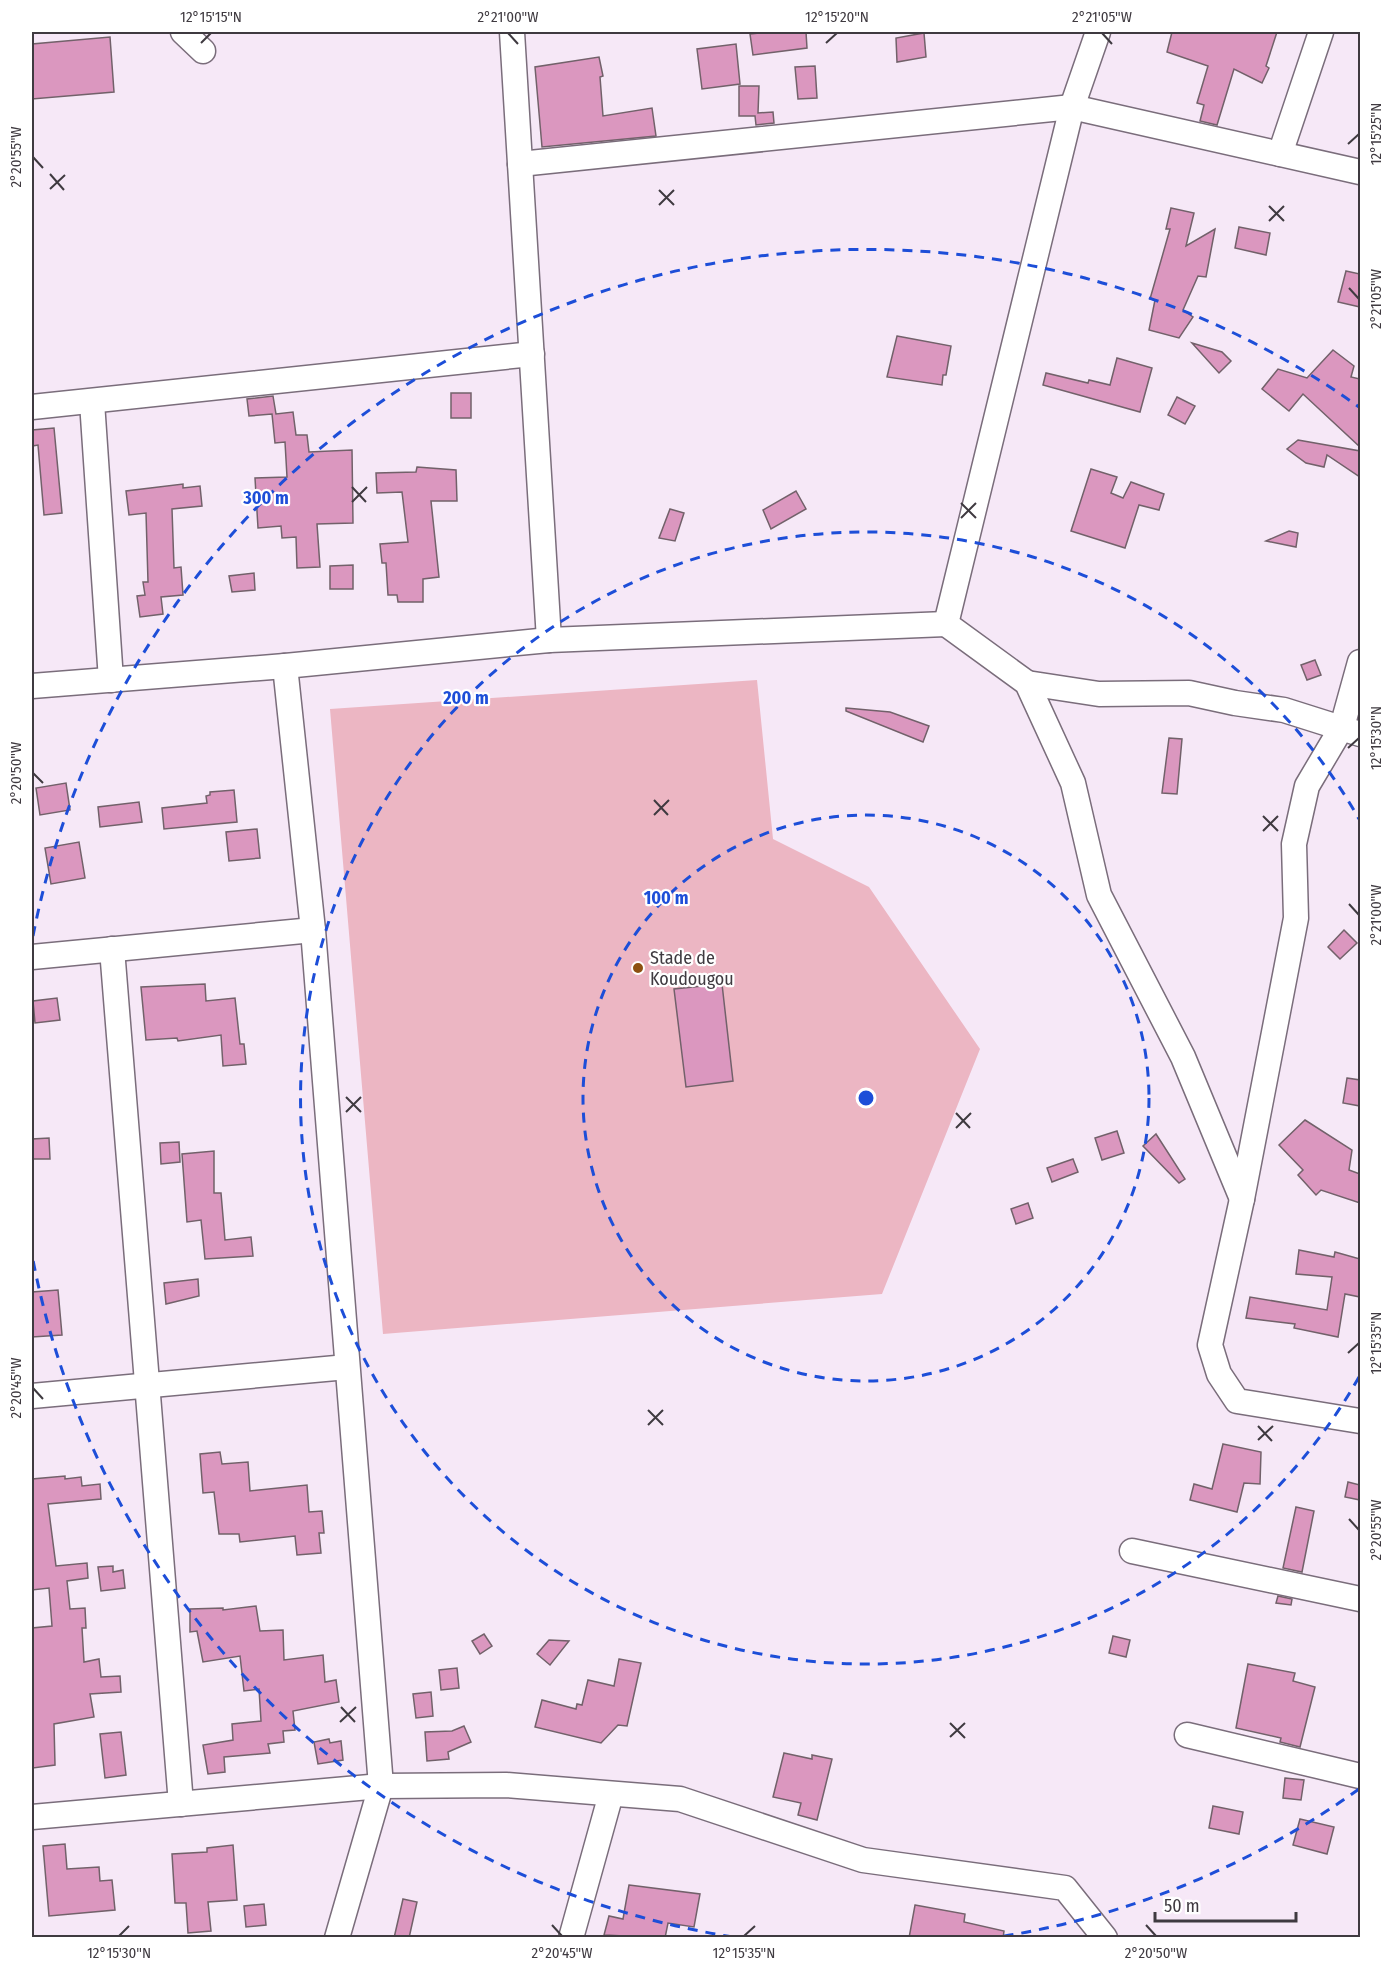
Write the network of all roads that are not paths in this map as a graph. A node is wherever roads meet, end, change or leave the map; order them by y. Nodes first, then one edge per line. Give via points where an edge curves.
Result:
1 (183, 32) edge
2 (512, 32) edge
3 (1098, 32) edge
4 (1321, 32) edge
5 (203, 51) dead end
6 (1072, 107) junction
7 (1280, 154) junction
8 (520, 164) junction
9 (1360, 172) edge
10 (532, 354) junction
11 (92, 402) junction
12 (32, 407) edge
13 (946, 624) junction
14 (549, 640) junction
15 (1360, 662) edge
16 (285, 666) junction
17 (111, 680) junction
18 (1027, 683) junction
19 (32, 686) edge
20 (1351, 730) edge
21 (313, 930) junction
22 (112, 949) junction
23 (32, 957) edge
24 (1242, 1200) junction
25 (347, 1367) junction
26 (147, 1385) junction
27 (32, 1396) edge
28 (1360, 1421) edge
29 (1132, 1551) dead end
30 (1360, 1599) edge
31 (1187, 1735) dead end
32 (1360, 1776) edge
33 (381, 1786) junction
34 (611, 1794) junction
35 (181, 1804) junction
36 (32, 1817) edge
37 (337, 1938) edge
38 (572, 1938) edge
39 (1105, 1938) edge

1 - 5 street
2 - 8 street
3 - 6 street
4 - 7 street
6 - 7 street
6 - 8 street
6 - 13 street
7 - 9 street
8 - 10 street
10 - 11 street
10 - 14 street
11 - 12 street
11 - 17 street
13 - 14 street
13 - 18 street
14 - 16 street
15 - 20 street
16 - 17 street
16 - 21 street
17 - 19 street
18 - 20 street via 1099,694 1189,693 1284,710
18 - 24 street via 1073,783 1099,895 1183,1057
20 - 24 street via 1307,786 1304,798 1294,844 1296,918
21 - 22 street
21 - 25 street
22 - 23 street
22 - 26 street
24 - 28 street via 1210,1345 1219,1374 1237,1401
25 - 26 street
25 - 33 street
26 - 27 street
26 - 35 street
29 - 30 street
31 - 32 street
33 - 34 street via 506,1785
33 - 35 street
33 - 37 street
34 - 38 street
34 - 39 street via 680,1799 863,1860 1065,1888
35 - 36 street

